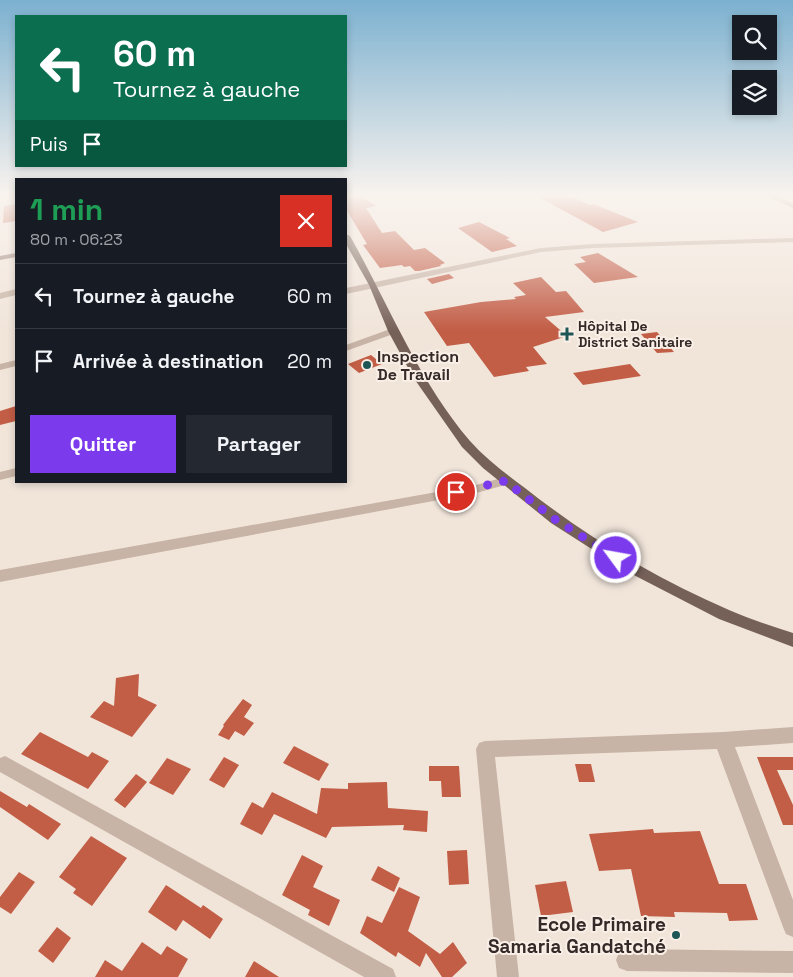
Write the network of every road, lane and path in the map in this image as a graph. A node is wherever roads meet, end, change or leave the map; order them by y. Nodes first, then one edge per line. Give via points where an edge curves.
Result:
1 (348, 240) edge
2 (793, 240) edge
3 (15, 255) edge
4 (0, 258) edge
5 (373, 285) junction
6 (347, 291) edge
7 (15, 292) edge
8 (0, 296) edge
9 (393, 331) junction
10 (347, 348) edge
11 (15, 363) edge
12 (0, 366) edge
13 (15, 472) edge
14 (0, 476) edge
15 (505, 481) junction
16 (0, 576) edge
17 (793, 640) edge
18 (793, 735) edge
19 (723, 740) junction
20 (6, 765) dead end
21 (793, 927) edge
22 (627, 960) dead end
23 (793, 962) edge
24 (385, 977) edge
25 (508, 977) edge

1 - 5 main road
2 - 5 street via 541,250
3 - 4 street
5 - 6 street
5 - 9 main road
7 - 8 street
9 - 10 street
9 - 15 main road via 418,377 460,437
11 - 12 street
13 - 14 street
15 - 16 street
15 - 17 main road via 556,520 631,567 724,615
18 - 19 street
19 - 21 street
19 - 25 street via 485,749
20 - 24 street
22 - 23 street

